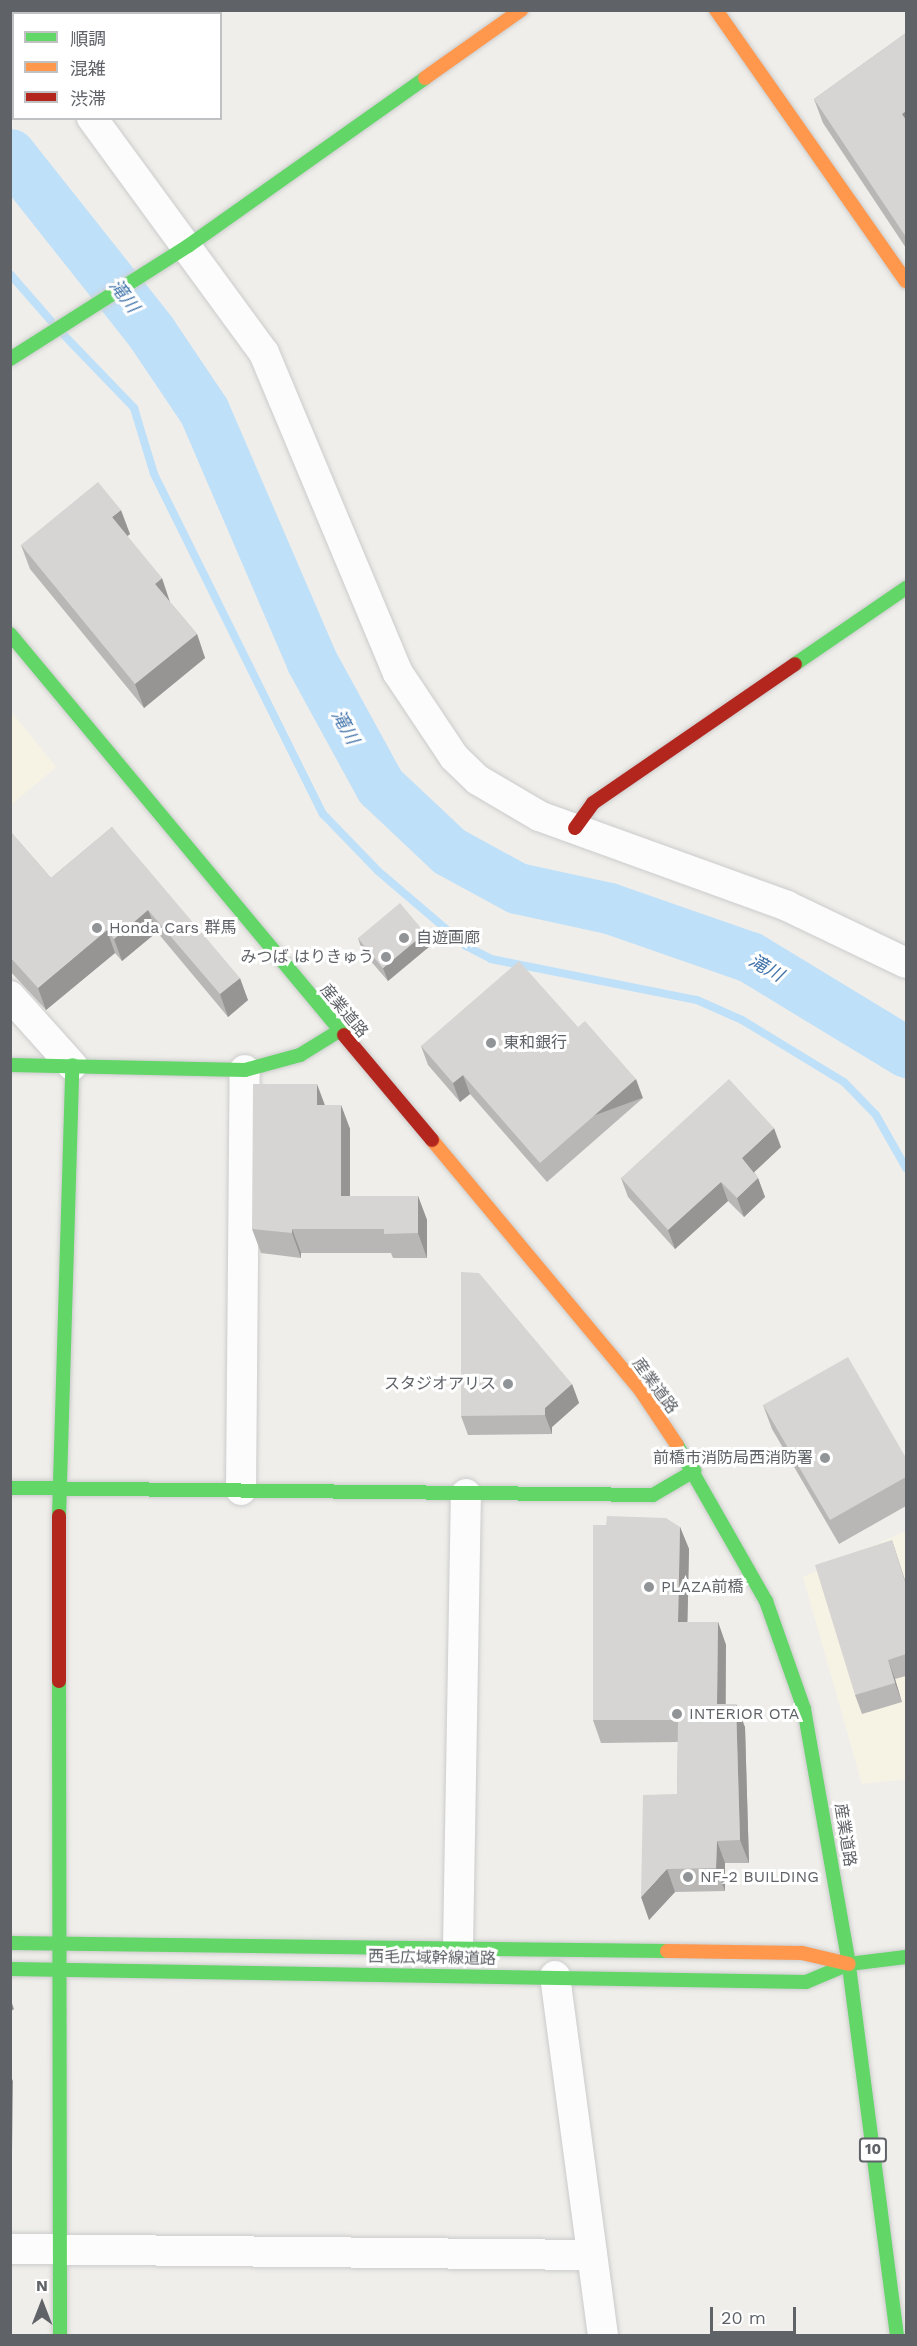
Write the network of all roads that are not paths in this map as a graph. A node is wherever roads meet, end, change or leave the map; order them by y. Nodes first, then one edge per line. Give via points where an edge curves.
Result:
1 (521, 10) edge
2 (716, 10) edge
3 (93, 120) edge
4 (177, 253) junction
5 (906, 281) edge
6 (10, 359) edge
7 (906, 588) edge
8 (10, 634) edge
9 (575, 828) junction
10 (906, 963) edge
11 (10, 996) edge
12 (339, 1031) junction
13 (10, 1065) edge
14 (72, 1065) junction
15 (245, 1070) junction
16 (694, 1471) junction
17 (10, 1488) edge
18 (59, 1489) junction
19 (241, 1490) junction
20 (466, 1494) junction
21 (10, 1943) edge
22 (61, 1944) junction
23 (458, 1948) junction
24 (906, 1957) edge
25 (849, 1964) junction
26 (10, 1969) edge
27 (61, 1970) junction
28 (555, 1976) junction
29 (10, 2248) edge
30 (61, 2249) junction
31 (592, 2255) junction
32 (60, 2336) edge
33 (603, 2336) edge
34 (897, 2336) edge

1 - 4 street
2 - 5 street
3 - 4 street
4 - 6 street via 82,309
4 - 9 street via 264,353 320,496 415,705 478,780 539,816
7 - 9 street via 593,803
8 - 12 street, 産業道路
9 - 10 street via 787,906
11 - 14 street
12 - 15 street via 300,1055
12 - 16 street, 産業道路 via 641,1391
13 - 14 street
14 - 15 street
14 - 18 street
15 - 19 street
16 - 20 street via 653,1495
16 - 25 street, 産業道路 via 766,1601 804,1709
17 - 18 street
18 - 19 street
18 - 22 street
19 - 20 street
20 - 23 street
21 - 22 street, 西毛広域幹線道路
22 - 23 street, 西毛広域幹線道路
22 - 27 street
23 - 25 street, 西毛広域幹線道路 via 802,1953
24 - 25 street, 西毛広域幹線道路
25 - 28 street, 西毛広域幹線道路 via 806,1982
25 - 34 street, 産業道路 / 10
26 - 27 street, 西毛広域幹線道路
27 - 28 street, 西毛広域幹線道路
27 - 30 street
28 - 31 street
29 - 30 street
30 - 31 street
30 - 32 street
31 - 33 street

